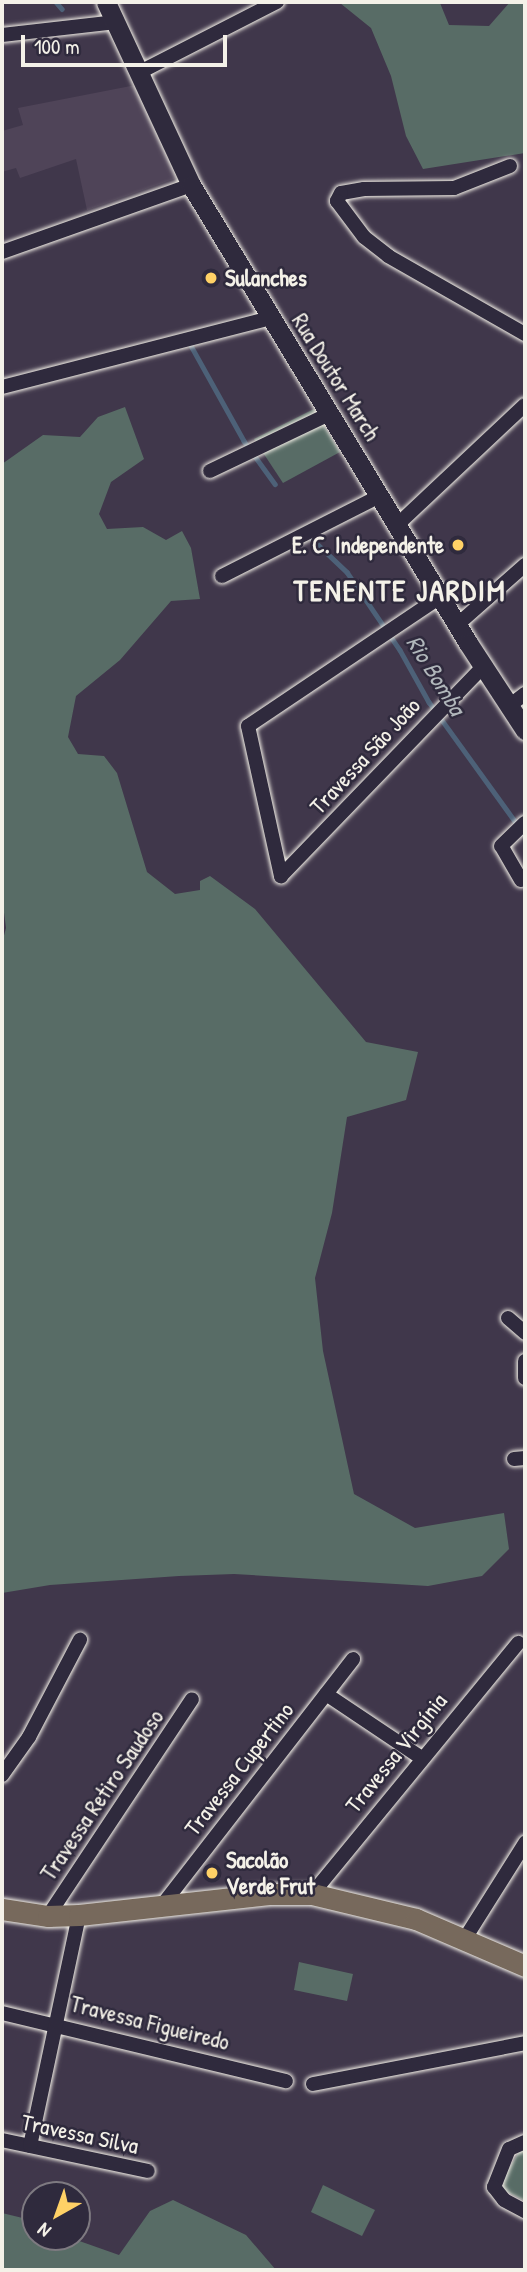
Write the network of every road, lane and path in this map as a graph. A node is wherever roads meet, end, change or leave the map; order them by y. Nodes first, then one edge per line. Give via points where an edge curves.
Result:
1 (106, 2) edge
2 (277, 2) edge
3 (116, 22) junction
4 (2, 35) edge
5 (140, 72) junction
6 (510, 166) dead end
7 (191, 185) junction
8 (2, 252) edge
9 (271, 318) junction
10 (525, 334) edge
11 (2, 387) edge
12 (525, 405) edge
13 (331, 413) junction
14 (210, 471) dead end
15 (380, 496) junction
16 (397, 525) junction
17 (525, 565) edge
18 (222, 576) dead end
19 (440, 597) junction
20 (457, 625) junction
21 (483, 667) junction
22 (525, 694) edge
23 (509, 706) junction
24 (525, 730) edge
25 (525, 823) edge
26 (521, 880) dead end
27 (508, 1318) dead end
28 (525, 1333) edge
29 (525, 1361) edge
30 (525, 1378) edge
31 (80, 1640) dead end
32 (518, 1643) dead end
33 (353, 1658) dead end
34 (326, 1694) junction
35 (192, 1699) dead end
36 (420, 1757) junction
37 (2, 1774) edge
38 (525, 1843) edge
39 (312, 1894) junction
40 (160, 1908) junction
41 (2, 1909) edge
42 (79, 1915) junction
43 (48, 1916) junction
44 (464, 1940) junction
45 (525, 1966) edge
46 (2, 2013) edge
47 (53, 2023) junction
48 (525, 2043) edge
49 (286, 2081) dead end
50 (313, 2084) dead end
51 (2, 2140) edge
52 (525, 2142) edge
53 (30, 2146) junction
54 (148, 2171) dead end
55 (525, 2211) edge

1 - 3 main road, Rua Doutor March
2 - 5 street
3 - 4 street
3 - 5 main road, Rua Doutor March
5 - 7 main road, Rua Doutor March
6 - 10 street via 454,188 364,189 341,193 337,201 364,237 388,256
7 - 8 street
7 - 9 main road, Rua Doutor March
9 - 11 street
9 - 13 main road, Rua Doutor March
12 - 16 street
13 - 14 street
13 - 15 main road, Rua Doutor March
15 - 16 main road, Rua Doutor March
15 - 18 street
16 - 19 main road, Rua Doutor March
17 - 20 street
19 - 20 main road, Rua Doutor March
19 - 21 street, Travessa São João via 247,726 281,876
20 - 21 main road, Rua Doutor March
21 - 23 main road, Rua Doutor March
22 - 23 street
23 - 24 main road, Rua Doutor March
25 - 26 street via 501,843
27 - 28 street
29 - 30 street
31 - 37 street via 29,1737
32 - 36 street, Travessa Virgínia
33 - 34 street, Travessa Cupertino
34 - 36 street
34 - 40 street, Travessa Cupertino
35 - 43 street, Travessa Retiro Saudoso
36 - 39 street, Travessa Virgínia
38 - 44 street
39 - 40 main road via 270,1894
39 - 44 main road via 367,1904
40 - 42 main road
41 - 43 main road
42 - 43 main road
42 - 47 street
44 - 45 main road
46 - 47 street, Travessa Figueiredo
47 - 49 street, Travessa Figueiredo
47 - 53 street
48 - 50 street
51 - 53 street, Travessa Silva
52 - 55 street via 509,2149 494,2187 504,2200
53 - 54 street, Travessa Silva

